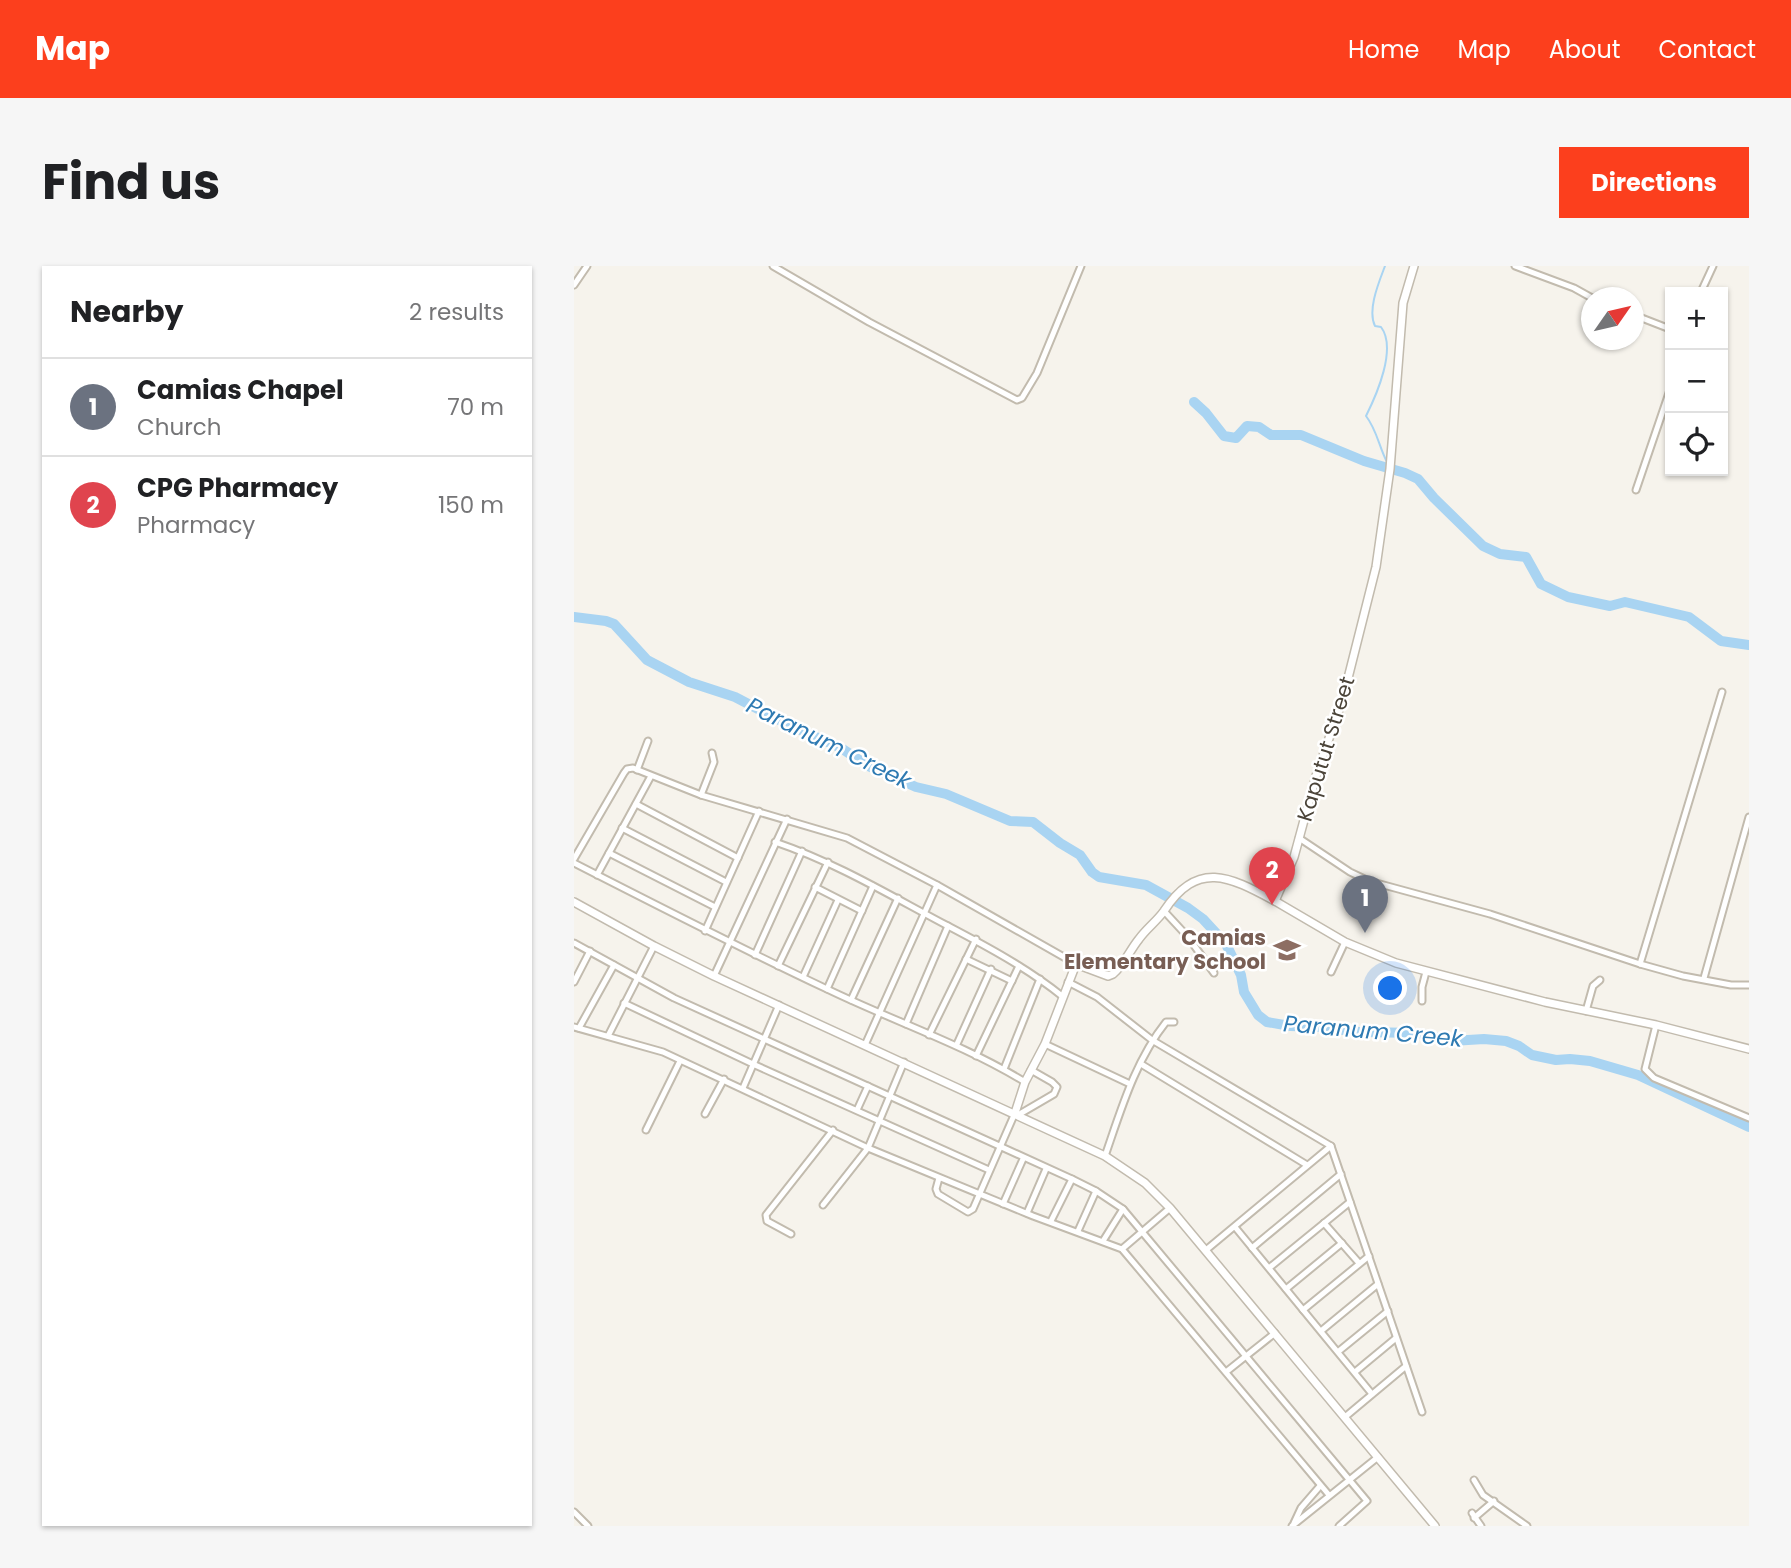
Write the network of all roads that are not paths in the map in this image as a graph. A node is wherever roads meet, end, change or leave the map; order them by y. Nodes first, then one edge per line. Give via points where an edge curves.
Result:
1 (586, 266) edge
2 (773, 266) edge
3 (1081, 266) edge
4 (1414, 266) edge
5 (1515, 266) edge
6 (1713, 266) edge
7 (574, 285) edge
8 (1703, 287) edge
9 (1581, 292) edge
10 (1644, 319) edge
11 (1665, 327) edge
12 (1665, 405) edge
13 (1636, 490) dead end
14 (1722, 692) dead end
15 (648, 741) dead end
16 (712, 753) dead end
17 (637, 769) junction
18 (651, 776) junction
19 (701, 795) junction
20 (635, 804) junction
21 (759, 811) junction
22 (1749, 817) edge
23 (787, 819) junction
24 (622, 828) junction
25 (1299, 838) junction
26 (775, 842) junction
27 (802, 851) junction
28 (610, 853) junction
29 (738, 858) junction
30 (574, 861) edge
31 (828, 862) junction
32 (597, 875) junction
33 (726, 882) junction
34 (937, 885) junction
35 (873, 886) junction
36 (815, 887) junction
37 (898, 898) junction
38 (838, 900) junction
39 (1275, 901) junction
40 (574, 902) edge
41 (715, 907) junction
42 (1166, 908) junction
43 (862, 911) junction
44 (923, 911) junction
45 (948, 926) junction
46 (705, 931) junction
47 (976, 939) junction
48 (729, 942) junction
49 (1345, 942) junction
50 (574, 943) edge
51 (654, 946) junction
52 (590, 951) junction
53 (755, 955) junction
54 (966, 959) junction
55 (1076, 964) junction
56 (1640, 964) junction
57 (614, 965) junction
58 (778, 966) junction
59 (1019, 966) junction
60 (991, 970) junction
61 (1331, 972) dead end
62 (1426, 972) junction
63 (1214, 973) dead end
64 (714, 976) junction
65 (637, 977) junction
66 (803, 977) junction
67 (1704, 978) junction
68 (1040, 979) junction
69 (1600, 980) dead end
70 (1012, 981) junction
71 (574, 982) edge
72 (1068, 982) junction
73 (1749, 985) edge
74 (827, 989) junction
75 (1062, 996) junction
76 (851, 1000) junction
77 (1422, 1000) dead end
78 (624, 1003) junction
79 (779, 1005) junction
80 (1586, 1011) junction
81 (881, 1012) junction
82 (1174, 1022) dead end
83 (906, 1024) junction
84 (1656, 1025) junction
85 (577, 1028) edge
86 (929, 1035) junction
87 (608, 1036) junction
88 (764, 1039) junction
89 (1152, 1040) junction
90 (957, 1044) junction
91 (1045, 1044) junction
92 (865, 1045) junction
93 (1749, 1049) edge
94 (976, 1056) junction
95 (680, 1061) junction
96 (904, 1062) junction
97 (1141, 1064) junction
98 (755, 1065) junction
99 (1004, 1069) junction
100 (1031, 1070) junction
101 (724, 1079) junction
102 (1025, 1082) junction
103 (1130, 1084) junction
104 (868, 1086) junction
105 (743, 1088) junction
106 (889, 1096) junction
107 (857, 1110) junction
108 (705, 1114) dead end
109 (1016, 1114) junction
110 (1749, 1118) edge
111 (878, 1122) junction
112 (646, 1130) dead end
113 (832, 1130) junction
114 (1331, 1146) junction
115 (1000, 1147) junction
116 (868, 1148) junction
117 (1105, 1156) junction
118 (1023, 1159) junction
119 (1307, 1165) junction
120 (1046, 1169) junction
121 (989, 1170) junction
122 (1341, 1174) junction
123 (939, 1178) junction
124 (1072, 1179) junction
125 (1096, 1191) junction
126 (979, 1194) junction
127 (1350, 1202) junction
128 (1003, 1204) junction
129 (824, 1205) dead end
130 (1170, 1208) junction
131 (1123, 1209) junction
132 (1027, 1213) junction
133 (1051, 1221) junction
134 (1324, 1223) junction
135 (1235, 1227) junction
136 (1078, 1231) junction
137 (1144, 1231) junction
138 (791, 1234) dead end
139 (1103, 1241) junction
140 (1342, 1242) junction
141 (1252, 1248) junction
142 (1122, 1249) junction
143 (1206, 1250) junction
144 (1369, 1256) junction
145 (1359, 1264) junction
146 (1269, 1268) junction
147 (1378, 1284) junction
148 (1286, 1289) junction
149 (1303, 1310) junction
150 (1388, 1311) junction
151 (1321, 1331) junction
152 (1276, 1332) junction
153 (1396, 1338) junction
154 (1339, 1351) junction
155 (1248, 1356) junction
156 (1406, 1366) junction
157 (1226, 1372) junction
158 (1355, 1372) junction
159 (1372, 1394) junction
160 (1422, 1412) dead end
161 (1345, 1417) junction
162 (1378, 1457) junction
163 (1350, 1478) junction
164 (1474, 1480) dead end
165 (1320, 1486) junction
166 (1329, 1495) junction
167 (1494, 1502) junction
168 (574, 1512) edge
169 (1293, 1525) edge
170 (588, 1526) edge
171 (1339, 1526) edge
172 (1436, 1526) edge
173 (1481, 1526) edge
174 (1527, 1526) edge

1 - 7 street
2 - 3 street via 1017,400 1037,373
4 - 25 street, Kaputut Street via 1403,303 1391,463 1376,567
5 - 9 street
6 - 8 street
10 - 11 street
12 - 13 street
14 - 56 street
15 - 17 street
16 - 19 street via 714,762
17 - 18 street
17 - 30 street via 627,769
18 - 19 street
18 - 20 street
19 - 21 street
20 - 24 street
20 - 29 street
21 - 23 street
21 - 29 street
22 - 67 street
23 - 26 street
23 - 34 street via 847,838
24 - 28 street
24 - 33 street
25 - 39 street, Kaputut Street
25 - 56 street via 1368,881 1490,914
26 - 27 street
26 - 48 street
27 - 31 street
27 - 53 street
28 - 32 street
28 - 41 street
29 - 33 street
30 - 32 street
31 - 35 street
31 - 36 street
32 - 46 street
33 - 41 street
34 - 44 street
34 - 55 street
35 - 37 street
35 - 43 street
36 - 38 street
36 - 58 street
37 - 44 street
37 - 76 street
38 - 43 street
38 - 66 street
39 - 42 street via 1237,881 1209,876 1175,894
39 - 49 street
40 - 51 street
41 - 46 street
42 - 55 street via 1113,974
42 - 63 street
43 - 74 street
44 - 45 street
44 - 81 street
45 - 47 street
45 - 83 street
46 - 48 street
47 - 54 street
47 - 59 street
48 - 53 street
48 - 64 street
49 - 61 street
49 - 62 street
50 - 52 street
51 - 64 street
51 - 65 street
52 - 57 street
52 - 71 street
53 - 58 street
54 - 60 street
54 - 86 street
55 - 72 street
56 - 67 street
57 - 65 street
57 - 85 street
58 - 66 street
59 - 68 street
59 - 70 street
60 - 70 street
60 - 90 street
62 - 77 street
62 - 80 street
64 - 79 street
65 - 78 street
65 - 88 street
66 - 74 street
67 - 73 street
68 - 75 street
68 - 99 street
69 - 80 street via 1593,986
70 - 94 street
72 - 75 street
72 - 89 street via 1097,997
74 - 76 street
75 - 91 street
76 - 81 street
78 - 87 street
78 - 98 street
79 - 88 street
79 - 92 street
80 - 84 street
81 - 83 street
81 - 92 street
82 - 89 street via 1166,1022
83 - 86 street
84 - 93 street
84 - 110 street via 1646,1069 1654,1078
85 - 87 street
86 - 90 street
87 - 95 street via 642,1044
88 - 98 street
88 - 104 street
89 - 97 street
89 - 114 street
90 - 94 street
91 - 100 street
91 - 103 street
92 - 96 street
94 - 99 street
95 - 101 street
95 - 112 street
96 - 106 street
96 - 109 street
97 - 103 street
97 - 119 street
98 - 105 street
98 - 107 street
99 - 102 street
100 - 102 street
100 - 109 street via 1057,1087 1054,1094
101 - 105 street
101 - 108 street
102 - 109 street
103 - 117 street
104 - 106 street
104 - 107 street
105 - 113 street
106 - 111 street
106 - 115 street
107 - 111 street
109 - 115 street
109 - 117 street
111 - 116 street
111 - 121 street
113 - 116 street
113 - 138 street via 766,1215 767,1221
114 - 119 street
114 - 122 street
115 - 118 street
115 - 121 street
116 - 123 street
116 - 129 street
117 - 130 street via 1145,1183
118 - 120 street
118 - 128 street
119 - 135 street
120 - 124 street
120 - 132 street
121 - 126 street
122 - 127 street
122 - 141 street
123 - 126 street
123 - 126 street via 938,1194 968,1212
124 - 125 street
124 - 133 street
125 - 131 street
125 - 136 street
126 - 128 street
127 - 134 street
127 - 144 street
128 - 132 street
130 - 137 street
130 - 143 street
131 - 137 street
131 - 139 street
132 - 133 street
133 - 136 street
134 - 140 street
134 - 146 street
135 - 141 street
135 - 143 street
136 - 139 street
137 - 142 street
137 - 155 street
139 - 142 street
140 - 145 street
140 - 148 street
141 - 146 street
142 - 157 street
143 - 152 street
144 - 145 street
144 - 147 street
145 - 149 street
146 - 148 street
147 - 150 street
147 - 151 street
148 - 149 street
149 - 151 street
150 - 153 street
150 - 154 street
151 - 154 street
152 - 155 street
152 - 161 street
153 - 156 street
153 - 158 street
154 - 158 street
155 - 157 street
155 - 163 street
156 - 159 street
156 - 160 street
157 - 165 street
158 - 159 street
159 - 161 street
161 - 162 street
162 - 163 street
162 - 172 street
163 - 166 street
163 - 171 street via 1367,1501
164 - 167 street via 1480,1493
165 - 166 street
165 - 169 street
166 - 169 street
167 - 173 street via 1473,1515
167 - 174 street
168 - 170 street

